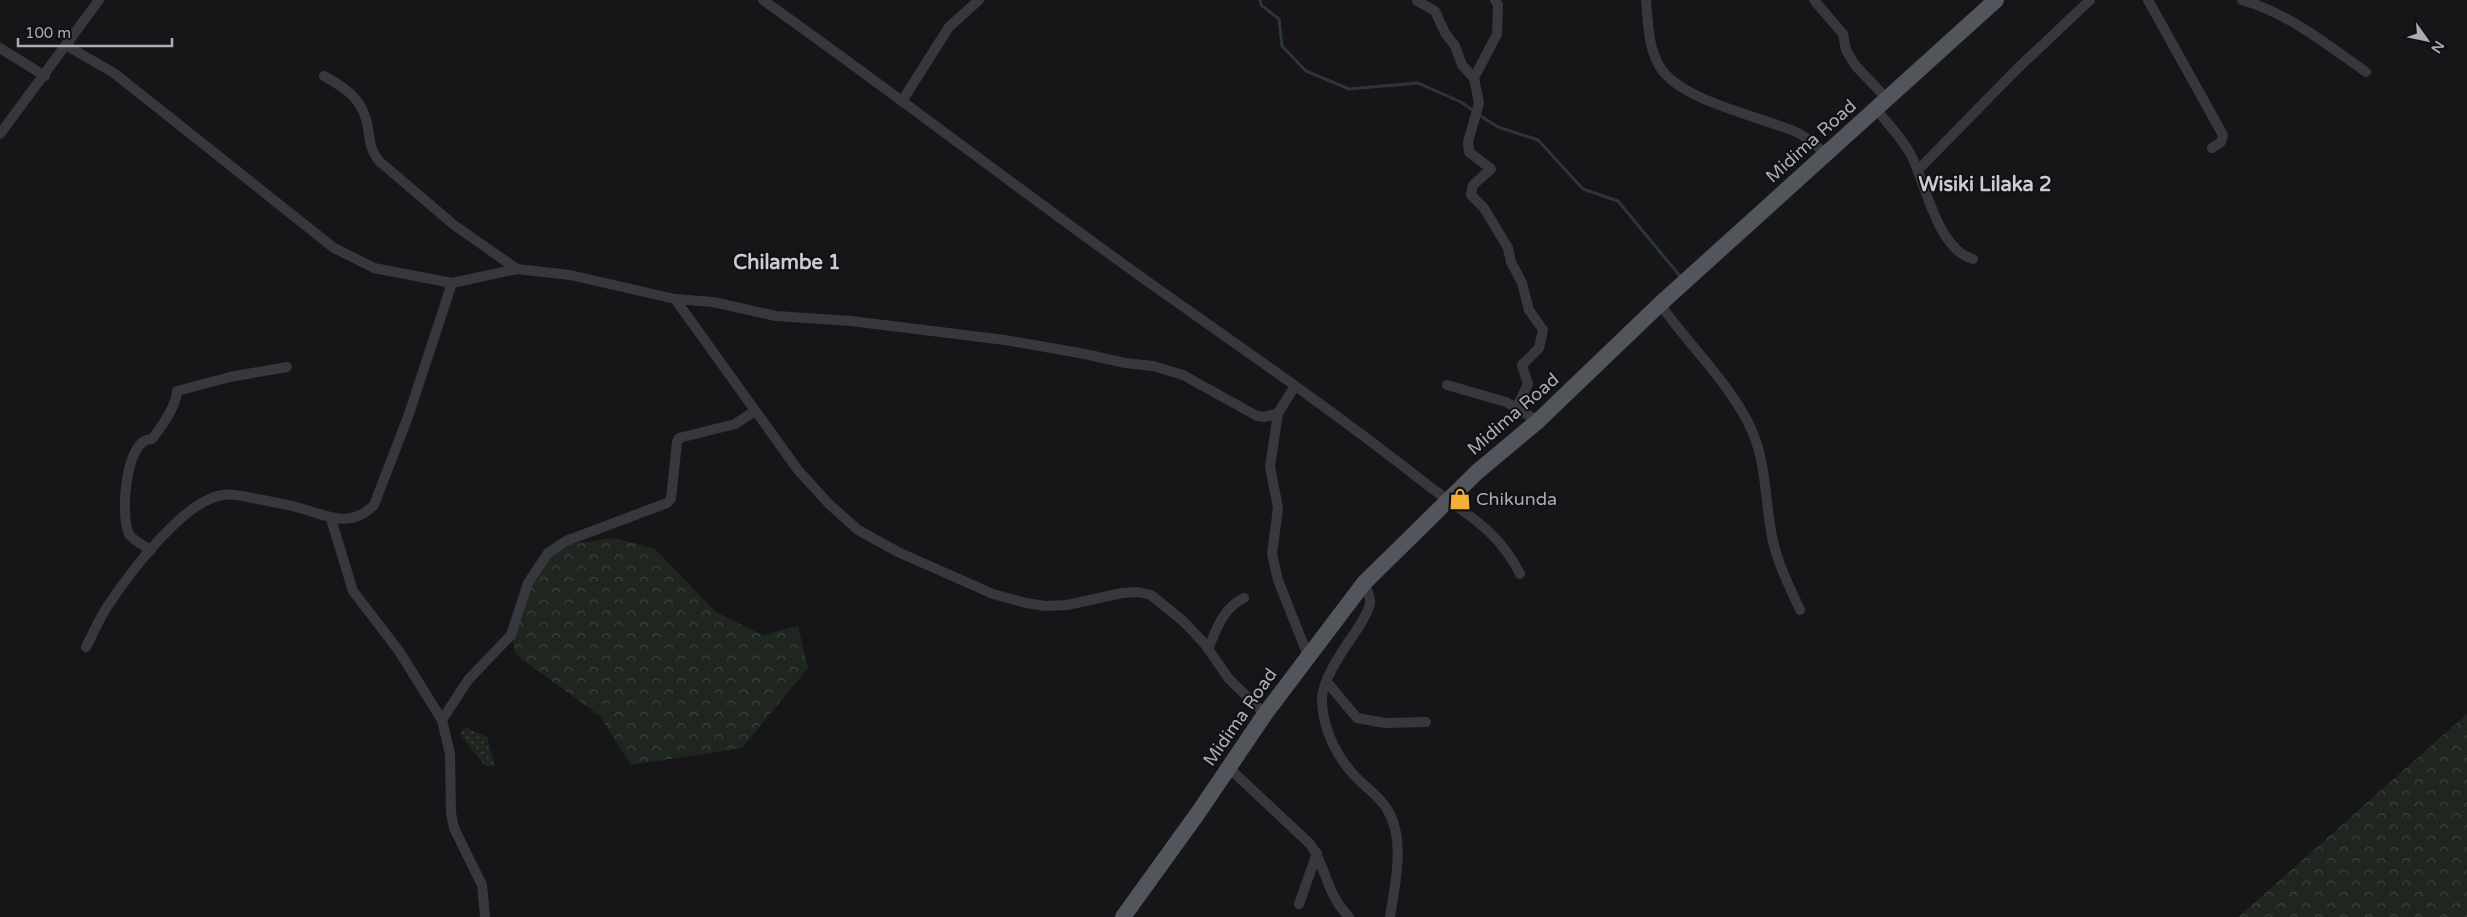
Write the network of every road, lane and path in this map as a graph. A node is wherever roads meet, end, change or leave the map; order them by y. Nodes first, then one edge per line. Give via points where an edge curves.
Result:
1 (99, 0) edge
2 (763, 0) edge
3 (980, 0) edge
4 (1496, 0) edge
5 (1646, 0) edge
6 (1814, 0) edge
7 (1996, 0) edge
8 (2090, 0) edge
9 (2148, 0) edge
10 (2242, 0) edge
11 (1417, 1) edge
12 (67, 46) junction
13 (0, 48) edge
14 (2366, 72) dead end
15 (45, 76) junction
16 (324, 76) dead end
17 (1474, 78) junction
18 (902, 101) junction
19 (1881, 104) junction
20 (0, 134) edge
21 (2212, 148) dead end
22 (1827, 155) junction
23 (1918, 170) junction
24 (1973, 259) dead end
25 (517, 269) junction
26 (452, 283) junction
27 (675, 298) junction
28 (1660, 304) junction
29 (287, 367) dead end
30 (1447, 385) dead end
31 (1295, 386) junction
32 (1517, 407) junction
33 (755, 411) junction
34 (1278, 413) junction
35 (1538, 420) junction
36 (1447, 500) junction
37 (331, 519) junction
38 (151, 550) junction
39 (1520, 574) dead end
40 (1364, 583) junction
41 (1244, 598) dead end
42 (1800, 610) dead end
43 (86, 648) dead end
44 (1208, 649) junction
45 (1308, 656) junction
46 (1326, 682) junction
47 (1265, 714) junction
48 (442, 720) junction
49 (1426, 722) dead end
50 (1228, 767) junction
51 (1317, 853) junction
52 (1299, 904) dead end
53 (484, 917) edge
54 (1123, 917) edge
55 (1349, 917) edge
56 (1390, 917) edge

1 - 12 street
2 - 18 street
3 - 18 street via 949,27
4 - 17 street via 1497,34
5 - 22 street via 1655,55 1670,79 1708,100 1798,133
6 - 19 street via 1843,34 1847,54 1872,85
7 - 19 main road, Midima Road
8 - 23 street
9 - 21 street via 2223,135 2221,142
10 - 14 street via 2302,26
11 - 17 street via 1435,11 1462,65
12 - 15 street
12 - 26 street via 114,73 334,248 374,268
13 - 15 street
15 - 20 street
16 - 25 street via 356,97 368,126 371,150 379,161 454,225
17 - 32 street via 1479,102 1468,142 1469,152 1491,168 1473,185 1471,195 1484,208 1508,248 1529,310 1543,330 1539,348 1522,365 1528,384
18 - 31 street via 1055,216
19 - 22 main road, Midima Road
19 - 23 street
22 - 28 main road, Midima Road
23 - 24 street via 1939,222 1956,248
25 - 26 street
25 - 27 street via 570,275
26 - 37 street via 379,496 364,514
27 - 33 street
27 - 34 street via 714,302 797,319 851,321 1004,340 1153,366 1183,375 1257,416
28 - 35 main road, Midima Road
28 - 42 street via 1752,430 1764,472 1776,553
29 - 38 street via 230,376 178,391 158,432 152,439 140,443 126,476 126,526 130,536
30 - 32 street
31 - 34 street
31 - 36 street
32 - 35 street
33 - 44 street via 818,493 858,530 880,543 993,594 1026,604 1067,605 1122,593 1151,595 1184,621
33 - 48 street via 735,424 679,438 671,498 667,503 566,541 548,553 528,583 511,635 468,680
34 - 45 street via 1270,467 1278,508 1273,566
35 - 36 main road, Midima Road
36 - 39 street via 1482,524 1513,559
36 - 40 main road, Midima Road
37 - 38 street via 293,507 231,494 220,495 190,511
37 - 48 street via 353,591 399,651
38 - 43 street via 106,609
40 - 45 main road, Midima Road
40 - 46 street via 1369,596 1367,612
41 - 44 street via 1232,604 1221,619
44 - 47 street via 1229,679
45 - 47 main road, Midima Road
46 - 49 street via 1357,718 1384,723
46 - 56 street via 1321,699 1323,713 1337,752 1347,768 1388,809 1394,826 1397,852
47 - 50 main road, Midima Road
48 - 53 street via 450,754 454,828 482,886
50 - 51 street
50 - 54 main road, Midima Road
51 - 52 street
51 - 55 street via 1332,896

